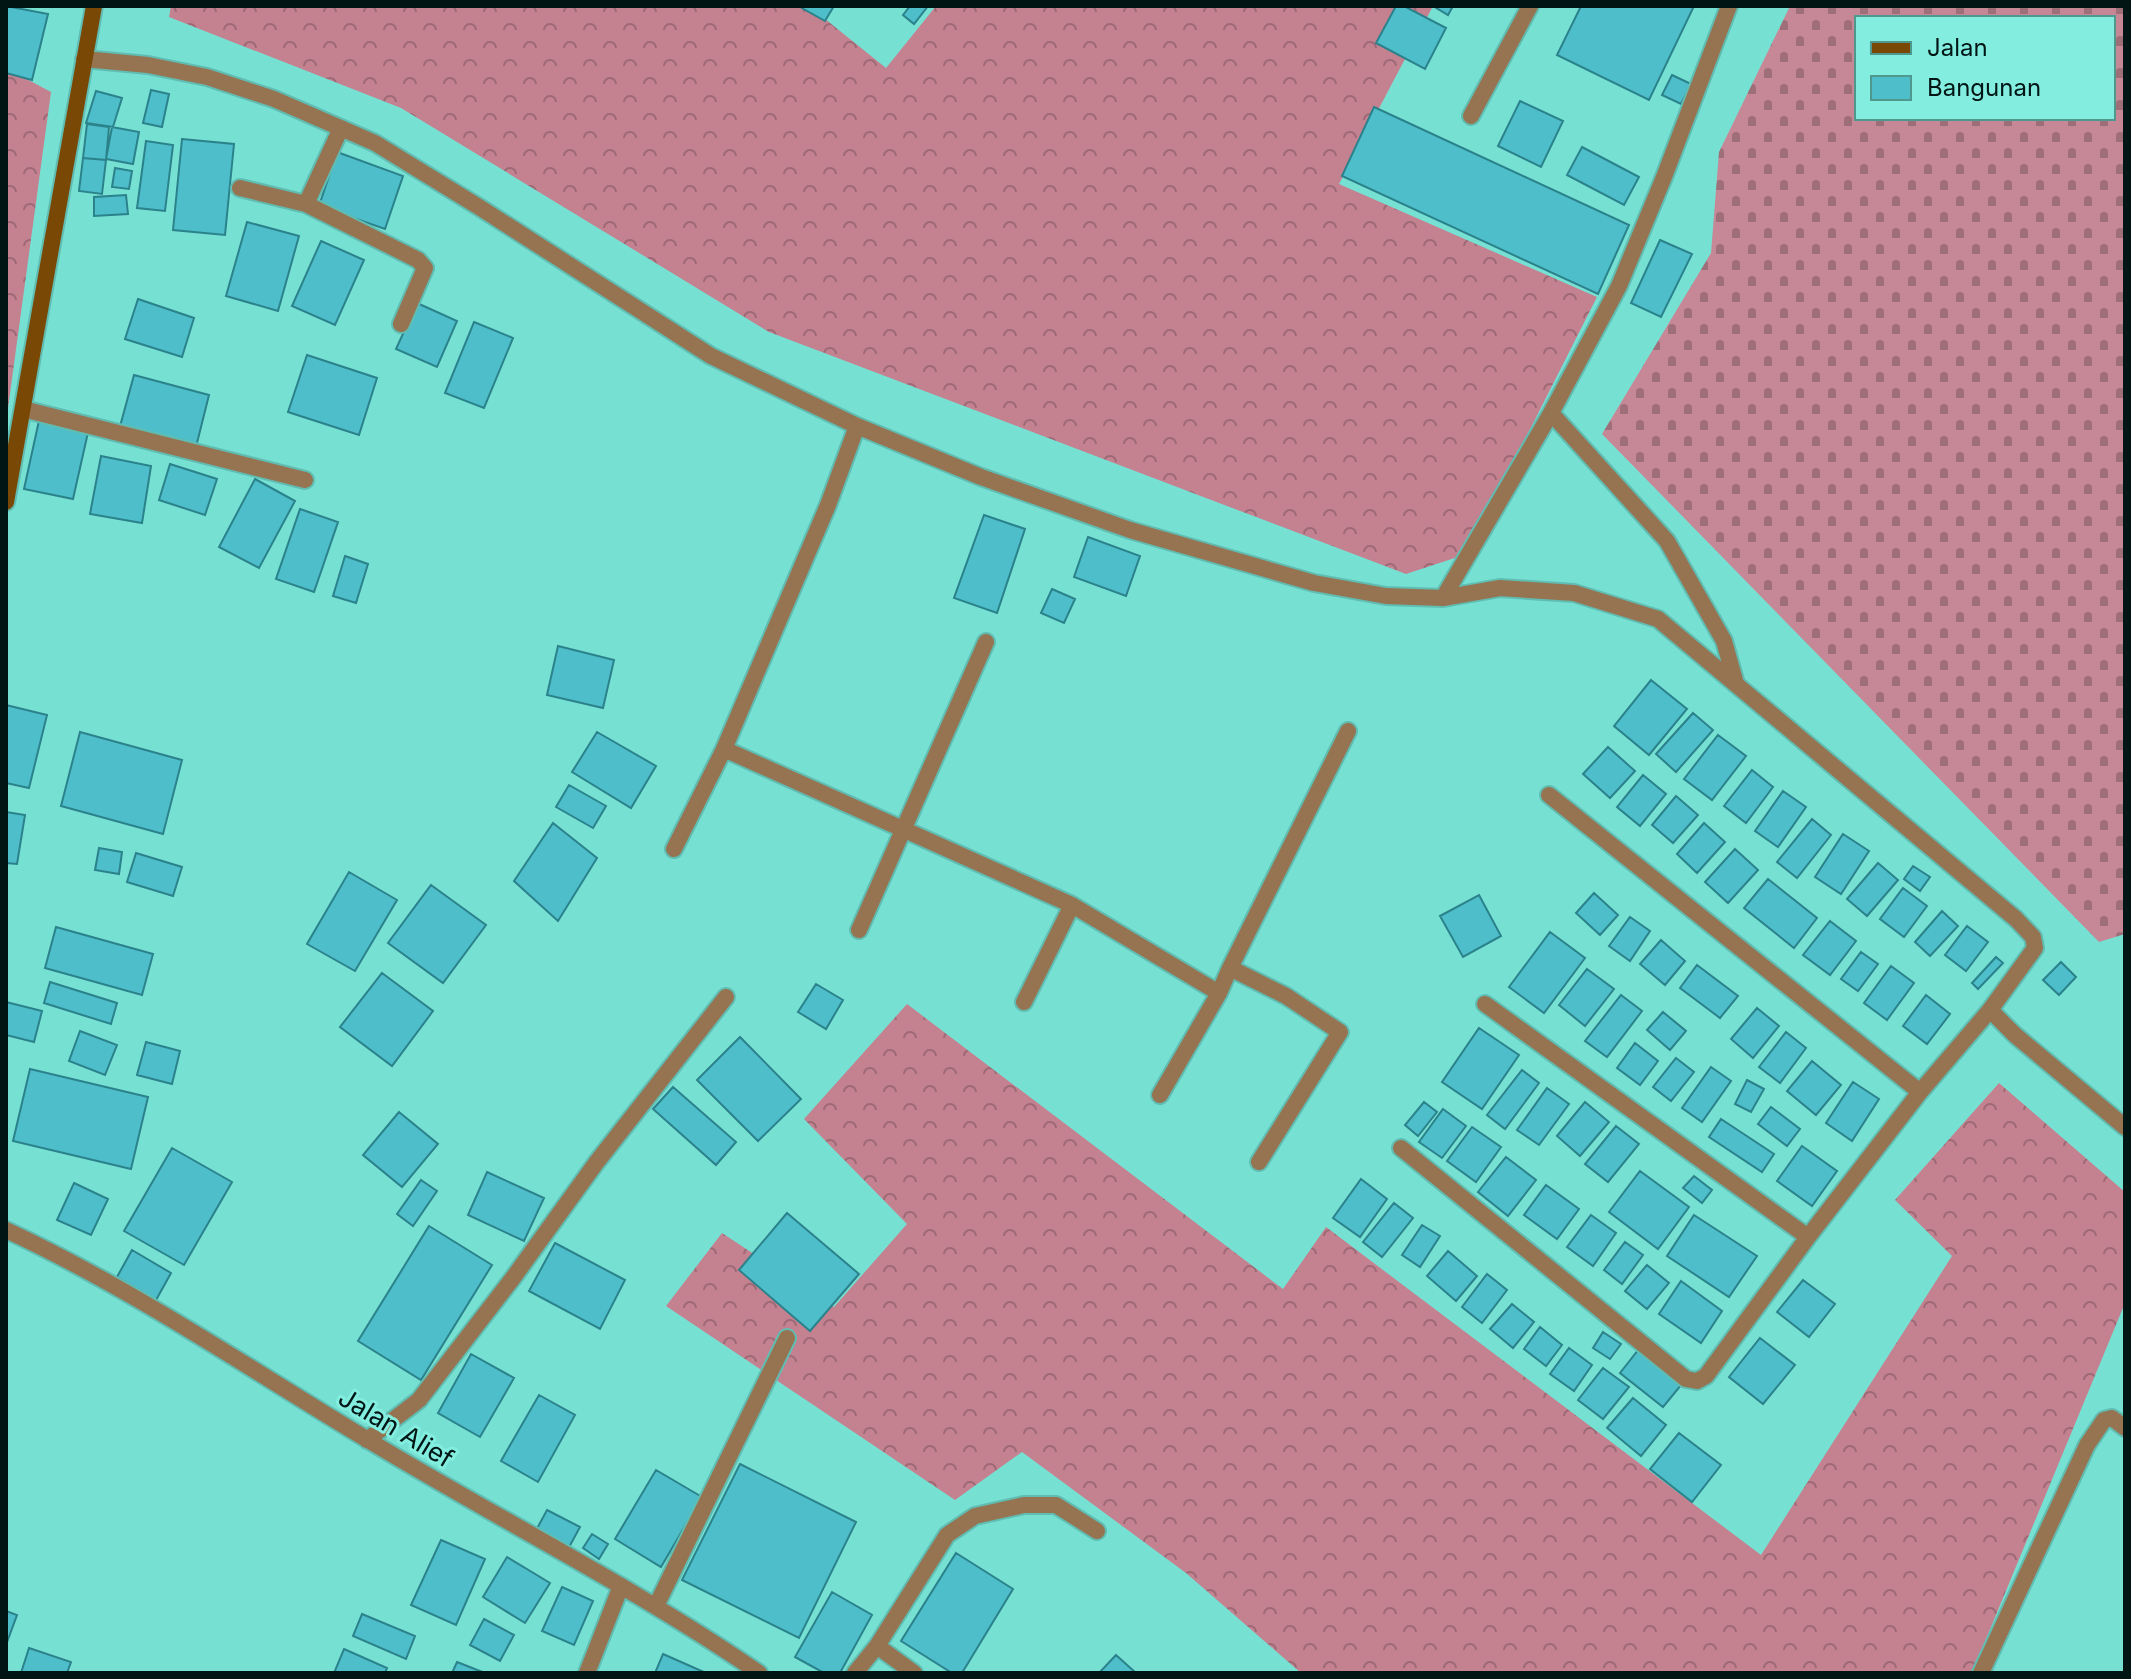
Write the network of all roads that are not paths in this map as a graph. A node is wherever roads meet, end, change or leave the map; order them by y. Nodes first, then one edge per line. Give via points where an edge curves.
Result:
1 (94, 6) edge
2 (1530, 6) edge
3 (1729, 6) edge
4 (84, 59) junction
5 (1471, 116) dead end
6 (341, 128) junction
7 (240, 188) dead end
8 (306, 204) junction
9 (401, 324) dead end
10 (23, 409) junction
11 (1551, 413) junction
12 (857, 426) junction
13 (305, 480) dead end
14 (6, 502) edge
15 (1443, 598) junction
16 (986, 642) dead end
17 (1736, 686) junction
18 (1348, 731) dead end
19 (724, 749) junction
20 (1549, 795) dead end
21 (902, 828) junction
22 (674, 849) dead end
23 (1072, 905) junction
24 (859, 930) dead end
25 (1230, 968) junction
26 (1219, 993) junction
27 (726, 997) dead end
28 (1024, 1002) dead end
29 (1485, 1004) dead end
30 (1990, 1010) junction
31 (1920, 1092) junction
32 (1160, 1095) dead end
33 (2125, 1127) edge
34 (1401, 1148) dead end
35 (1259, 1162) dead end
36 (6, 1230) edge
37 (1808, 1237) junction
38 (787, 1338) dead end
39 (2125, 1428) edge
40 (367, 1440) junction
41 (1097, 1531) dead end
42 (621, 1586) junction
43 (656, 1606) junction
44 (877, 1646) junction
45 (587, 1673) edge
46 (759, 1673) edge
47 (855, 1673) edge
48 (914, 1673) edge
49 (1981, 1673) edge

1 - 4 street
2 - 5 street
3 - 11 street via 1619,286
4 - 6 street via 207,77
4 - 10 street
6 - 8 street
6 - 12 street via 479,207 711,356
7 - 8 street
8 - 9 street via 425,268
10 - 13 street
10 - 14 street
11 - 15 street
11 - 17 street via 1667,541 1724,641
12 - 15 street via 1130,530 1314,583 1386,596
12 - 19 street
15 - 17 street via 1500,588 1574,593 1658,619
16 - 21 street
17 - 30 street via 2033,937 2035,948
18 - 25 street
19 - 21 street
19 - 22 street
20 - 31 street
21 - 23 street
21 - 24 street
23 - 26 street
23 - 28 street
25 - 26 street
25 - 35 street via 1340,1032
26 - 32 street
27 - 40 street via 419,1400
29 - 37 street
30 - 31 street
30 - 33 street
31 - 37 street
34 - 37 street via 1686,1379 1706,1376
36 - 40 street, Jalan Alief via 181,1324
38 - 43 street
39 - 49 street via 2112,1418 2104,1420 2087,1445
40 - 42 street, Jalan Alief
41 - 44 street via 1056,1505 1024,1505 975,1516 947,1535
42 - 43 street, Jalan Alief
42 - 45 street
43 - 46 street, Jalan Alief
44 - 47 street
44 - 48 street

